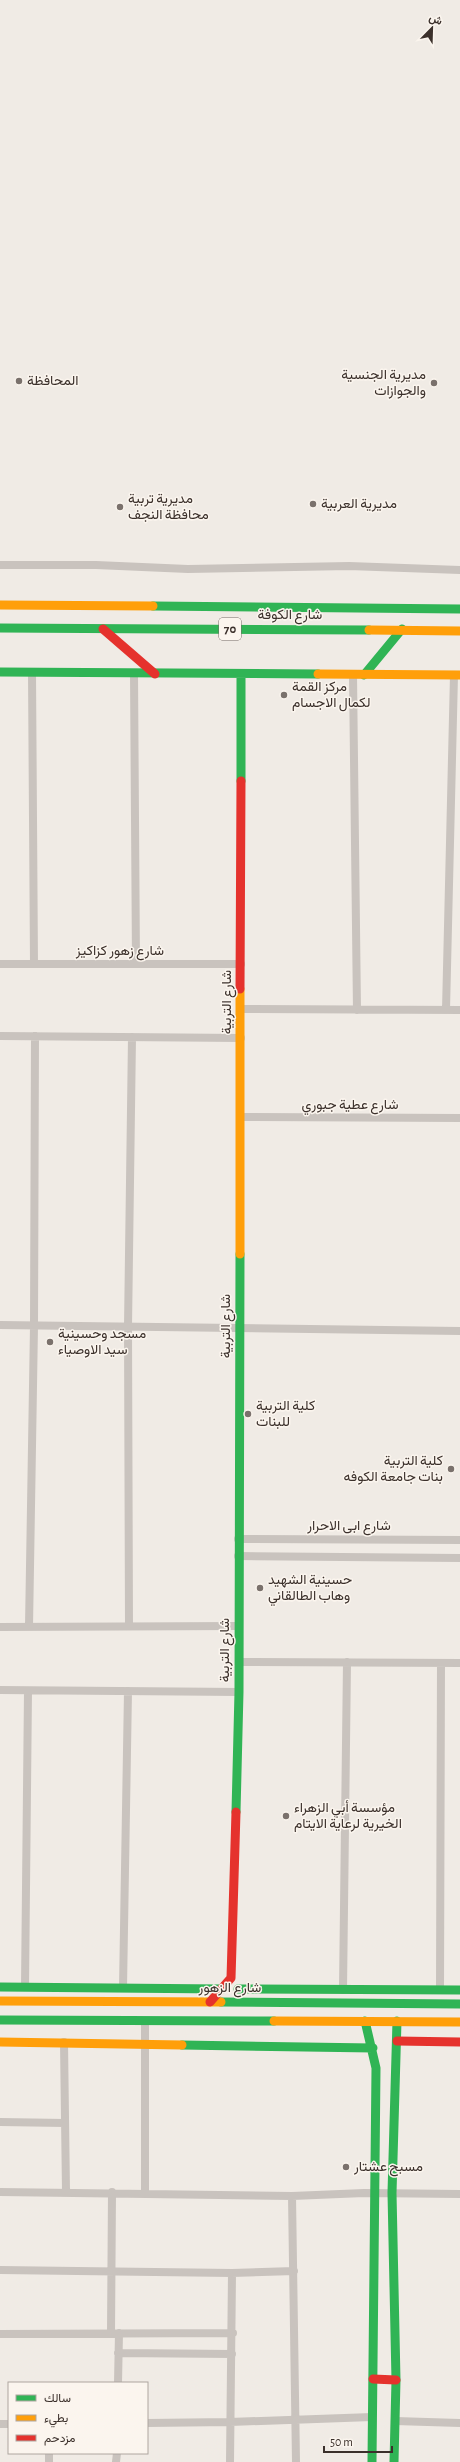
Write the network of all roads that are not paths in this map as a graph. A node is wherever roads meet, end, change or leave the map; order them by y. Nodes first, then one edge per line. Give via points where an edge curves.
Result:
1 (0, 565) edge
2 (460, 570) edge
3 (0, 605) edge
4 (460, 609) edge
5 (0, 628) edge
6 (103, 629) junction
7 (402, 629) junction
8 (460, 631) edge
9 (0, 672) edge
10 (32, 672) junction
11 (134, 673) junction
12 (155, 674) junction
13 (241, 674) junction
14 (353, 675) junction
15 (364, 675) junction
16 (457, 675) edge
17 (0, 964) edge
18 (34, 964) junction
19 (136, 964) junction
20 (241, 964) junction
21 (241, 1009) junction
22 (357, 1010) junction
23 (446, 1010) junction
24 (460, 1010) edge
25 (0, 1036) edge
26 (35, 1036) junction
27 (132, 1037) junction
28 (241, 1038) junction
29 (240, 1117) junction
30 (460, 1118) edge
31 (0, 1325) edge
32 (34, 1326) junction
33 (128, 1327) junction
34 (240, 1328) junction
35 (460, 1331) edge
36 (238, 1539) junction
37 (460, 1540) edge
38 (238, 1556) junction
39 (460, 1558) edge
40 (0, 1626) edge
41 (29, 1626) junction
42 (129, 1626) junction
43 (239, 1626) junction
44 (239, 1662) junction
45 (347, 1662) junction
46 (441, 1663) junction
47 (460, 1663) edge
48 (0, 1690) edge
49 (28, 1691) junction
50 (128, 1691) junction
51 (239, 1692) junction
52 (231, 1978) junction
53 (0, 1987) edge
54 (25, 1987) junction
55 (123, 1988) junction
56 (223, 1989) junction
57 (238, 1989) junction
58 (343, 1990) junction
59 (440, 1990) junction
60 (460, 1990) edge
61 (0, 2001) edge
62 (36, 2002) junction
63 (66, 2002) junction
64 (210, 2002) junction
65 (258, 2002) junction
66 (460, 2004) edge
67 (0, 2020) edge
68 (38, 2020) junction
69 (69, 2020) junction
70 (145, 2021) junction
71 (397, 2021) junction
72 (365, 2022) junction
73 (460, 2022) edge
74 (0, 2042) edge
75 (64, 2042) junction
76 (397, 2042) junction
77 (460, 2042) edge
78 (146, 2043) junction
79 (373, 2048) junction
80 (0, 2122) edge
81 (65, 2123) junction
82 (0, 2192) edge
83 (66, 2192) junction
84 (112, 2192) junction
85 (145, 2193) junction
86 (374, 2193) junction
87 (392, 2193) junction
88 (460, 2194) edge
89 (292, 2196) junction
90 (393, 2214) junction
91 (374, 2215) junction
92 (0, 2270) edge
93 (111, 2271) junction
94 (294, 2271) junction
95 (232, 2273) junction
96 (115, 2333) junction
97 (232, 2333) junction
98 (0, 2334) edge
99 (118, 2353) junction
100 (232, 2354) junction
101 (373, 2379) junction
102 (396, 2380) junction
103 (118, 2382) edge
104 (372, 2417) junction
105 (297, 2420) junction
106 (395, 2421) junction
107 (230, 2422) junction
108 (148, 2423) edge
109 (460, 2423) edge
110 (230, 2462) edge
111 (296, 2462) edge
112 (372, 2462) edge
113 (394, 2462) edge

1 - 2 street via 96,565 188,569 349,566
3 - 4 main road, شارع الكوفة / 70
5 - 6 main road, شارع الكوفة / 70
6 - 7 main road, شارع الكوفة / 70
6 - 12 main road
7 - 8 main road, شارع الكوفة / 70
7 - 15 main road
9 - 10 main road
10 - 11 main road
10 - 18 street
11 - 12 main road
11 - 19 street
12 - 13 main road
13 - 14 main road
13 - 20 main road, شارع التربية
14 - 15 main road
14 - 22 street
15 - 16 main road
16 - 23 street
17 - 18 street, شارع زهور كزاكيز
18 - 19 street, شارع زهور كزاكيز
19 - 20 street, شارع زهور كزاكيز
20 - 21 main road, شارع التربية
21 - 22 street
21 - 28 main road, شارع التربية
22 - 23 street
23 - 24 street
25 - 26 street
26 - 27 street
26 - 32 street
27 - 28 street
27 - 33 street
28 - 29 main road, شارع التربية
29 - 30 street, شارع عطية جبوري
29 - 34 main road, شارع التربية
31 - 32 street
32 - 33 street
32 - 41 street
33 - 34 street
33 - 42 street
34 - 35 street
34 - 36 main road, شارع التربية
36 - 37 street, شارع ابی الاحرار
36 - 38 main road, شارع التربية
38 - 39 street
38 - 43 main road, شارع التربية
40 - 41 street
41 - 42 street
42 - 43 street
43 - 44 main road, شارع التربية
44 - 45 street
44 - 51 main road, شارع التربية
45 - 46 street
45 - 58 street
46 - 47 street
46 - 59 street
48 - 49 street
49 - 50 street
49 - 54 street
50 - 51 street
50 - 55 street
51 - 52 main road, شارع التربية
52 - 56 main road
52 - 57 main road
53 - 54 main road
54 - 55 main road
55 - 56 main road
56 - 64 main road
57 - 58 main road
57 - 65 main road via 246,1997
58 - 59 main road
59 - 60 main road
61 - 62 main road, شارع الزهور
62 - 63 main road, شارع الزهور
62 - 68 main road via 42,2010
63 - 64 main road, شارع الزهور
63 - 69 main road via 64,2012
64 - 65 main road, شارع الزهور
65 - 66 main road, شارع الزهور
67 - 68 main road
68 - 69 main road
69 - 70 main road
70 - 72 main road
70 - 78 street
71 - 72 main road
71 - 73 main road
71 - 76 main road
72 - 79 main road
74 - 75 main road
75 - 78 main road
75 - 81 street
76 - 77 main road
76 - 87 main road
78 - 79 main road
78 - 85 street
79 - 86 main road via 376,2068
80 - 81 street
81 - 83 street
82 - 83 street
83 - 84 street
84 - 85 street
84 - 93 street
85 - 89 street
86 - 87 street
86 - 89 street
86 - 91 main road
87 - 88 street
87 - 90 main road
89 - 94 street
90 - 91 main road
90 - 102 main road
91 - 101 main road
92 - 93 street
93 - 95 street
93 - 96 street
94 - 95 street
94 - 105 street
95 - 97 street
96 - 97 street
96 - 98 street
96 - 99 street
97 - 100 street
99 - 100 street
99 - 103 street
100 - 107 street
101 - 102 main road
101 - 104 main road
102 - 106 main road
104 - 105 street
104 - 112 main road
105 - 107 street
105 - 111 street
106 - 109 street
106 - 113 main road
107 - 108 street
107 - 110 street

